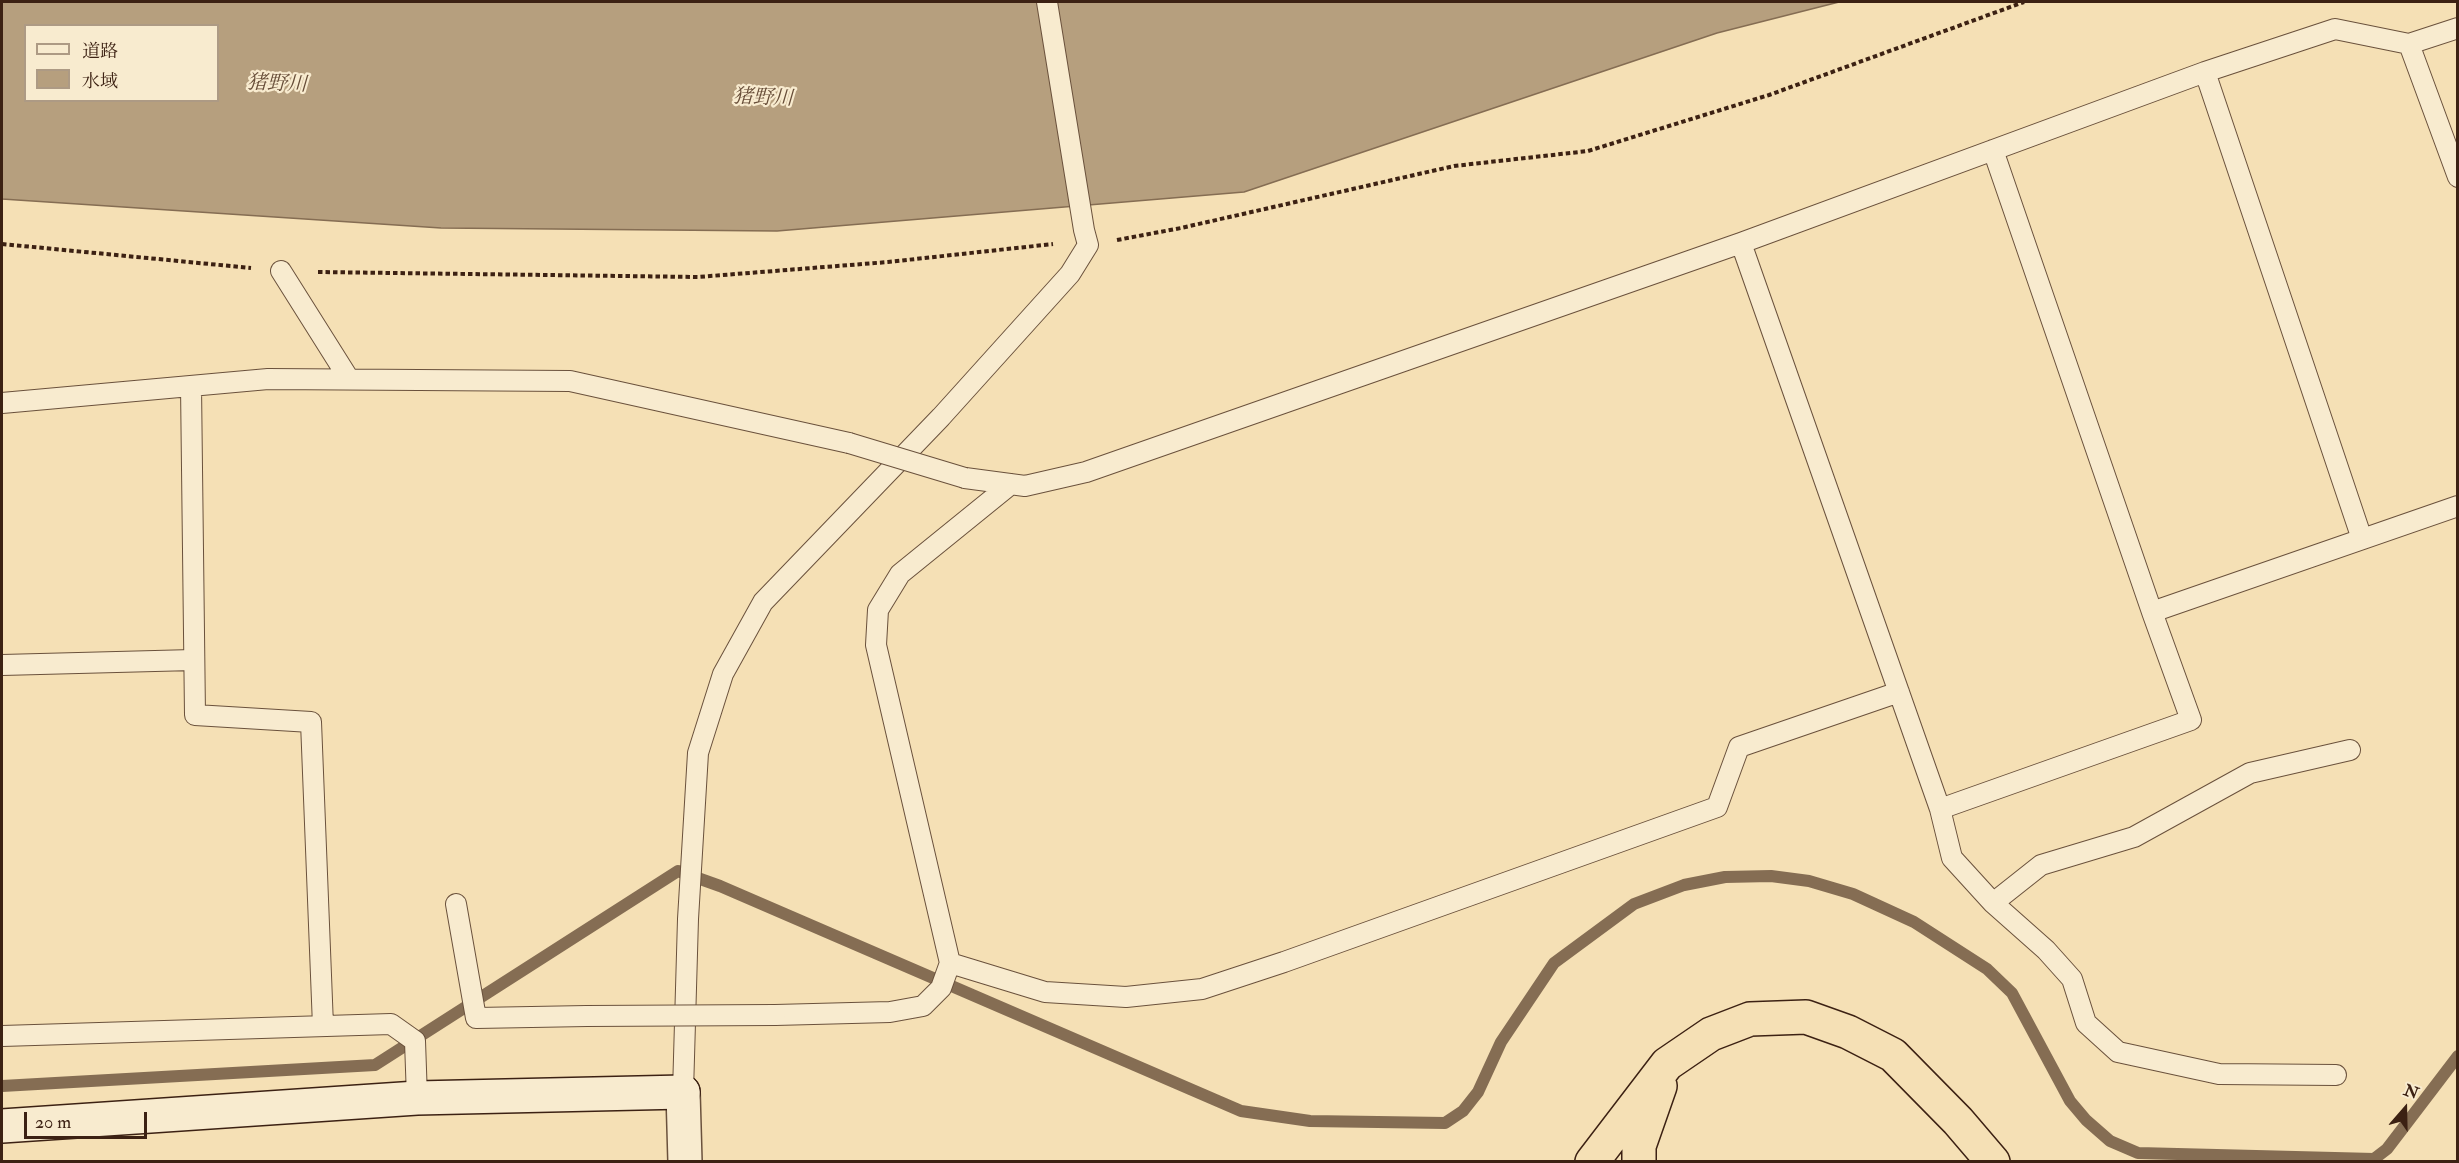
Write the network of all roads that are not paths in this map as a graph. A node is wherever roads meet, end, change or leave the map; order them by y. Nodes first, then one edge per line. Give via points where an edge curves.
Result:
1 (1047, 2) edge
2 (2457, 27) edge
3 (2409, 44) junction
4 (2205, 72) junction
5 (1993, 150) junction
6 (2457, 177) edge
7 (1741, 243) junction
8 (281, 271) road end
9 (349, 379) junction
10 (191, 386) junction
11 (2, 403) edge
12 (1011, 484) junction
13 (2457, 506) edge
14 (2362, 539) junction
15 (2152, 612) junction
16 (192, 660) junction
17 (2, 665) edge
18 (1899, 692) junction
19 (2350, 750) dead end
20 (1940, 809) junction
21 (1993, 903) junction
22 (456, 904) dead end
23 (950, 963) junction
24 (323, 1026) junction
25 (2, 1036) edge
26 (1667, 1064) junction
27 (2336, 1075) dead end
28 (683, 1092) junction
29 (417, 1098) junction
30 (2, 1126) edge
31 (685, 1161) edge
32 (1592, 1161) edge
33 (1639, 1161) edge
34 (1993, 1161) edge

1 - 28 lane via 1086,237 1070,274 941,417 763,602 723,674 698,753
2 - 3 lane
3 - 4 lane via 2335,29
3 - 6 lane
4 - 5 lane
4 - 14 lane
5 - 7 lane
5 - 15 lane
7 - 12 lane via 1086,472 1025,486
7 - 18 lane
8 - 9 lane
9 - 10 lane via 268,379
9 - 12 lane, bridge via 570,381 849,443 965,478
10 - 11 lane
10 - 16 lane
12 - 23 lane via 900,574 878,610 876,645
13 - 14 lane
14 - 15 lane
15 - 20 lane via 2191,720
16 - 17 lane
16 - 24 lane via 195,715 311,722
18 - 20 lane
18 - 23 lane via 1739,747 1717,807 1202,989 1126,997 1045,992
19 - 21 lane via 2250,773 2134,837 2041,865
20 - 21 lane via 1952,858
21 - 27 lane via 2072,979 2086,1023 2118,1052 2219,1074
22 - 23 lane, bridge via 476,1018 890,1012 923,1006 941,988
24 - 25 lane
24 - 29 lane via 392,1024 415,1041
26 - 32 highway
26 - 33 highway via 1639,1146
26 - 34 highway via 1711,1034 1750,1019 1806,1017 1848,1032 1893,1055
28 - 29 street
28 - 31 street
29 - 30 street

